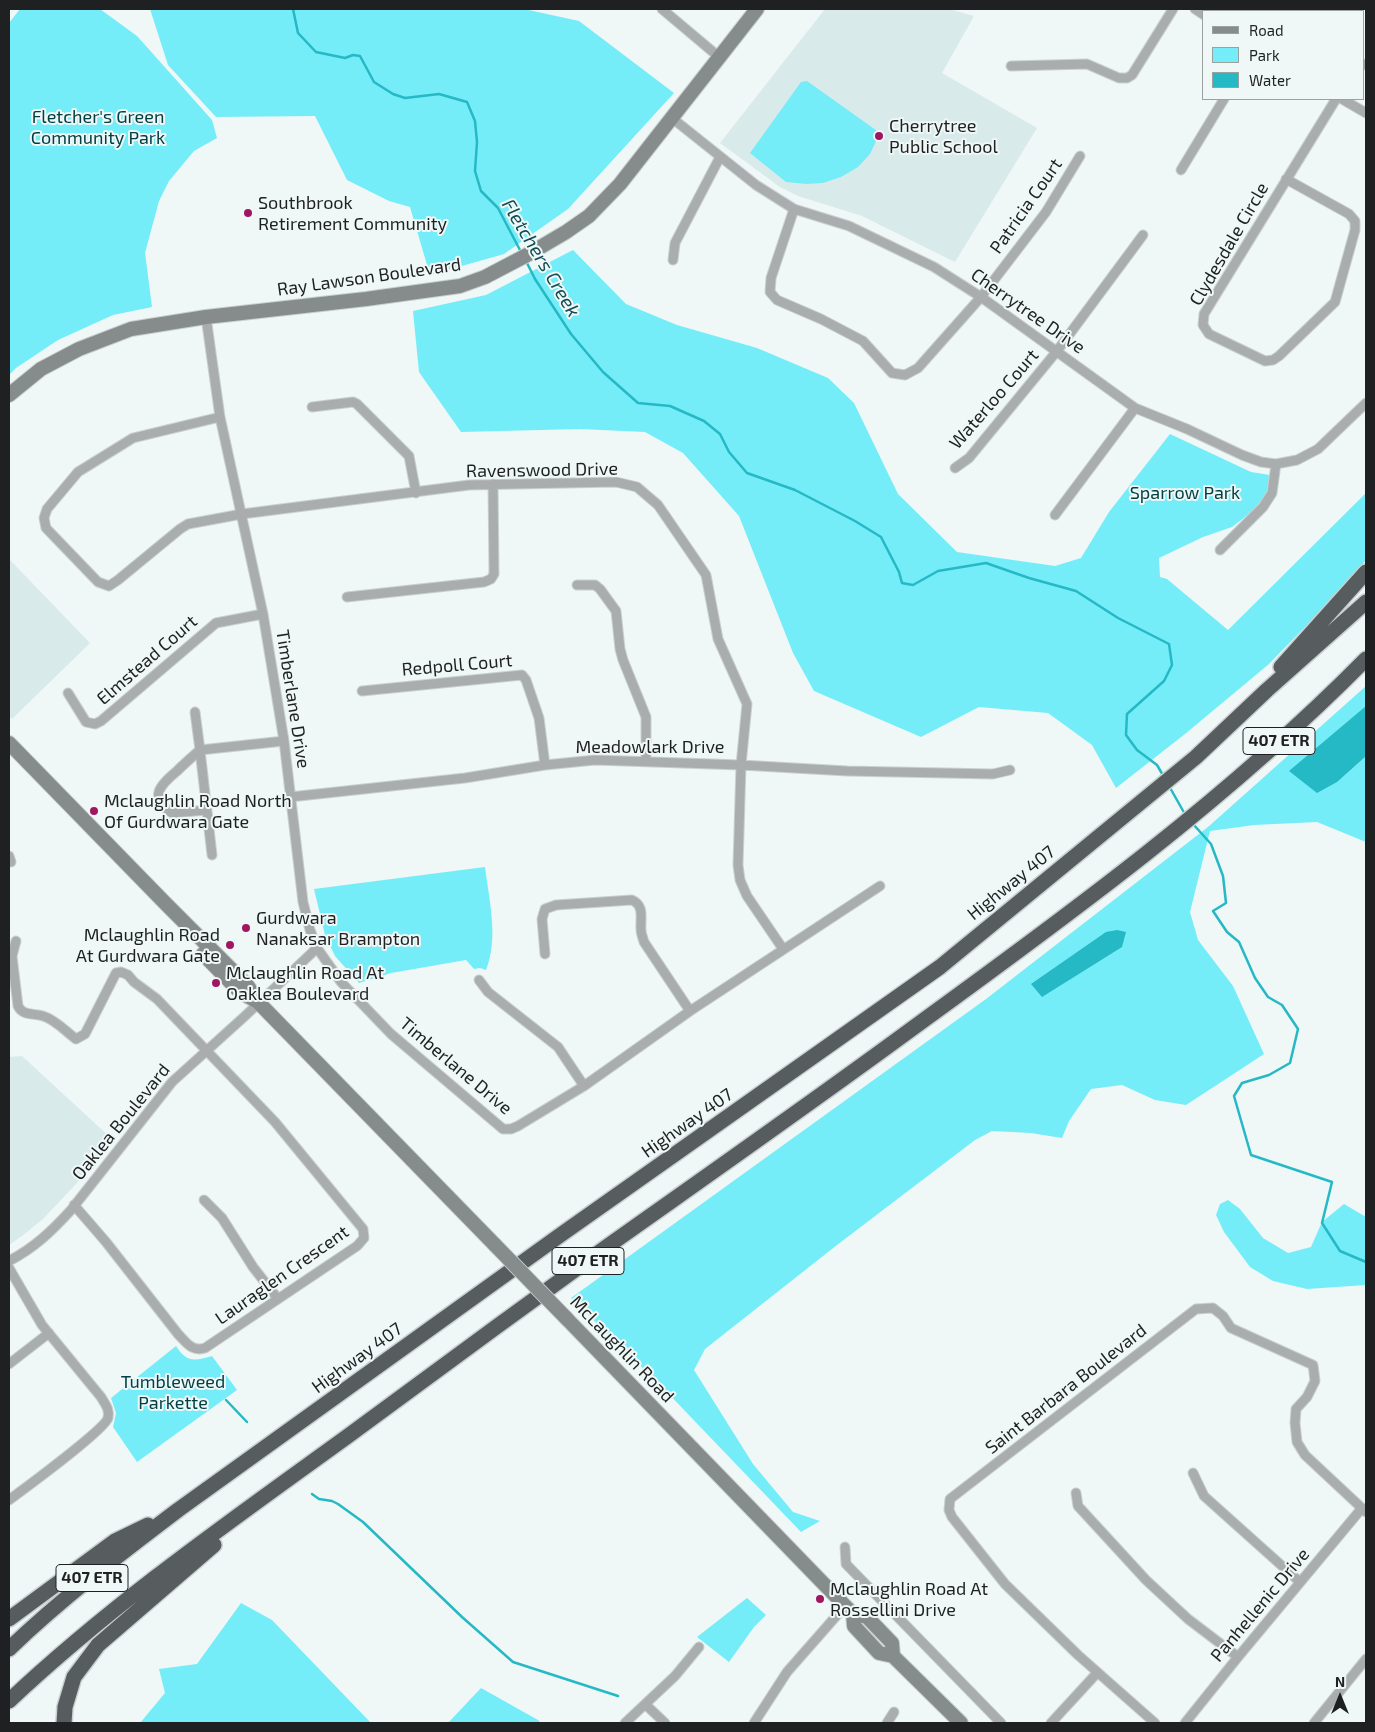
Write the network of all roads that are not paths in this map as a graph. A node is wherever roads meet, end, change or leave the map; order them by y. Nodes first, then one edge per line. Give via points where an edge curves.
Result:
1 (662, 9) edge
2 (757, 9) edge
3 (1173, 9) edge
4 (720, 57) junction
5 (1011, 66) dead end
6 (1223, 100) edge
7 (1335, 100) edge
8 (1344, 100) edge
9 (1366, 113) edge
10 (672, 118) junction
11 (1080, 156) dead end
12 (720, 157) junction
13 (1181, 170) dead end
14 (1286, 179) junction
15 (794, 209) junction
16 (1143, 235) dead end
17 (673, 260) dead end
18 (981, 297) junction
19 (206, 317) junction
20 (1057, 351) junction
21 (9, 395) edge
22 (1366, 403) edge
23 (312, 407) dead end
24 (1136, 408) junction
25 (220, 417) junction
26 (1276, 464) junction
27 (955, 468) dead end
28 (493, 484) junction
29 (416, 493) junction
30 (242, 514) junction
31 (1055, 515) dead end
32 (1220, 550) dead end
33 (1366, 572) edge
34 (577, 585) dead end
35 (347, 597) dead end
36 (1366, 602) edge
37 (263, 614) junction
38 (1366, 659) edge
39 (1366, 672) edge
40 (1267, 690) junction
41 (1336, 690) junction
42 (362, 691) dead end
43 (68, 693) dead end
44 (195, 712) dead end
45 (284, 741) junction
46 (9, 743) edge
47 (200, 750) junction
48 (9, 755) edge
49 (646, 761) junction
50 (741, 764) junction
51 (545, 765) junction
52 (1010, 770) dead end
53 (290, 797) junction
54 (207, 810) junction
55 (212, 855) dead end
56 (880, 886) dead end
57 (16, 941) dead end
58 (317, 948) junction
59 (783, 949) junction
60 (545, 954) dead end
61 (479, 980) dead end
62 (259, 1003) junction
63 (690, 1011) junction
64 (206, 1051) junction
65 (584, 1086) junction
66 (204, 1200) dead end
67 (74, 1205) junction
68 (9, 1261) edge
69 (9, 1268) edge
70 (278, 1299) junction
71 (49, 1333) junction
72 (9, 1364) edge
73 (1193, 1473) dead end
74 (1076, 1493) dead end
75 (9, 1500) edge
76 (256, 1503) junction
77 (178, 1510) junction
78 (1364, 1510) edge
79 (845, 1547) dead end
80 (1300, 1582) junction
81 (849, 1610) junction
82 (9, 1619) edge
83 (699, 1647) dead end
84 (9, 1649) edge
85 (1238, 1657) junction
86 (1366, 1659) edge
87 (1097, 1673) junction
88 (9, 1701) edge
89 (646, 1705) junction
90 (894, 1712) dead end
91 (64, 1723) edge
92 (625, 1723) edge
93 (665, 1723) edge
94 (754, 1723) edge
95 (887, 1723) edge
96 (961, 1723) edge
97 (1001, 1723) edge
98 (1051, 1723) edge
99 (1155, 1723) edge
100 (1185, 1723) edge
101 (1314, 1723) edge

1 - 4 street
2 - 4 street, Ray Lawson Boulevard
3 - 5 street via 1127,78 1119,78 1088,64
4 - 10 street, Ray Lawson Boulevard
6 - 13 street
7 - 14 street, Clydesdale Circle
8 - 9 street
10 - 12 street, Cherrytree Drive
10 - 19 street, Ray Lawson Boulevard via 598,207 566,232 485,277 460,286
11 - 18 street, Patricia Court via 1046,212
12 - 15 street, Cherrytree Drive
12 - 17 street via 675,243
14 - 14 street, Clydesdale Circle via 1204,314 1203,325 1209,334 1265,361 1279,356 1335,302 1355,230 1355,221 1349,214
15 - 18 street, Cherrytree Drive via 857,229 934,267
15 - 18 street, Patricia Court via 771,278 770,292 777,300 864,341 892,373 905,375 918,368
16 - 20 street, Waterloo Court
18 - 20 street, Cherrytree Drive
19 - 21 street, Ray Lawson Boulevard via 140,328 103,339 41,369
19 - 25 street, Timberlane Drive
20 - 24 street, Cherrytree Drive
20 - 27 street, Waterloo Court via 969,458
22 - 26 street, Cherrytree Drive via 1318,449 1297,460
23 - 29 street via 357,404 409,456
24 - 26 street, Cherrytree Drive via 1242,455
24 - 31 street
25 - 30 street, Timberlane Drive
25 - 30 street, Ravenswood Drive via 133,438 78,472 47,509 44,518 46,528 98,582 109,586 188,524
26 - 32 street via 1272,493 1263,507
28 - 29 street, Ravenswood Drive
28 - 35 street via 494,574 491,579
28 - 50 street, Ravenswood Drive via 616,482 637,487 658,505 706,575 718,639 747,704
29 - 30 street, Ravenswood Drive
30 - 37 street, Timberlane Drive
33 - 40 highway via 1280,668
34 - 49 street via 600,589 616,612 623,660 646,717
36 - 40 highway, Highway 407 / 407 ETR
37 - 43 street, Elmstead Court via 216,623 95,724 86,722
37 - 45 street, Timberlane Drive
38 - 41 highway, 407 ETR
39 - 41 highway via 1355,682
40 - 77 highway, Highway 407 / 407 ETR via 1196,757 940,967
41 - 76 highway, 407 ETR via 1222,792 1048,930
42 - 51 street, Redpoll Court via 522,675 539,718
44 - 47 street
45 - 47 street
45 - 53 street, Timberlane Drive
46 - 62 street via 247,985
47 - 54 street
47 - 54 street via 163,782 158,793 165,808 172,813
48 - 62 street via 240,992
49 - 50 street, Meadowlark Drive
49 - 51 street, Meadowlark Drive via 595,760
50 - 52 street, Meadowlark Drive via 847,771 993,774
50 - 59 street, Ravenswood Drive via 740,880 747,896
51 - 53 street, Meadowlark Drive via 465,778
53 - 58 street, Timberlane Drive via 303,902
54 - 55 street
56 - 59 street, Timberlane Drive
57 - 64 street, Lauraglen Crescent via 12,956 18,1006 24,1013 45,1016 76,1039 80,1038 116,973 121,972 157,999
58 - 62 street, Oaklea Boulevard
58 - 65 street, Timberlane Drive via 345,986 391,1034 503,1129 518,1126
59 - 63 street, Timberlane Drive
60 - 63 street via 542,919 545,909 556,905 632,900 641,908 640,929 644,942
61 - 65 street via 488,992 558,1047
62 - 64 street, Oaklea Boulevard
62 - 81 street, McLaughlin Road, bridge
63 - 65 street, Timberlane Drive
64 - 67 street, Oaklea Boulevard via 172,1082
64 - 70 street, Lauraglen Crescent via 275,1122 363,1229 364,1238 357,1246
66 - 70 street via 222,1218
67 - 68 street, Oaklea Boulevard via 47,1235
67 - 70 street, Lauraglen Crescent via 191,1348 205,1348
69 - 71 street
71 - 72 street
71 - 75 street via 101,1397 109,1410 107,1420
73 - 80 street via 1204,1496
74 - 85 street via 1078,1506 1146,1580 1188,1619
76 - 88 highway, 407 ETR via 140,1589 53,1660
76 - 91 highway via 234,1528 98,1645 74,1677
77 - 82 highway via 115,1541
77 - 84 highway, Highway 407 / 407 ETR
78 - 80 street, Panhellenic Drive
78 - 87 street, Saint Barbara Boulevard via 1306,1455 1297,1442 1296,1409 1315,1381 1313,1365 1230,1328 1213,1308 1196,1309 950,1499 952,1517 1005,1584
79 - 97 street via 846,1564
80 - 85 street, Panhellenic Drive
81 - 94 street via 786,1672
81 - 96 street, McLaughlin Road via 867,1617 880,1630 892,1643 894,1656
83 - 89 street
85 - 100 street, Panhellenic Drive
86 - 101 street
87 - 98 street
87 - 99 street, Saint Barbara Boulevard
89 - 92 street
89 - 93 street
90 - 95 street

